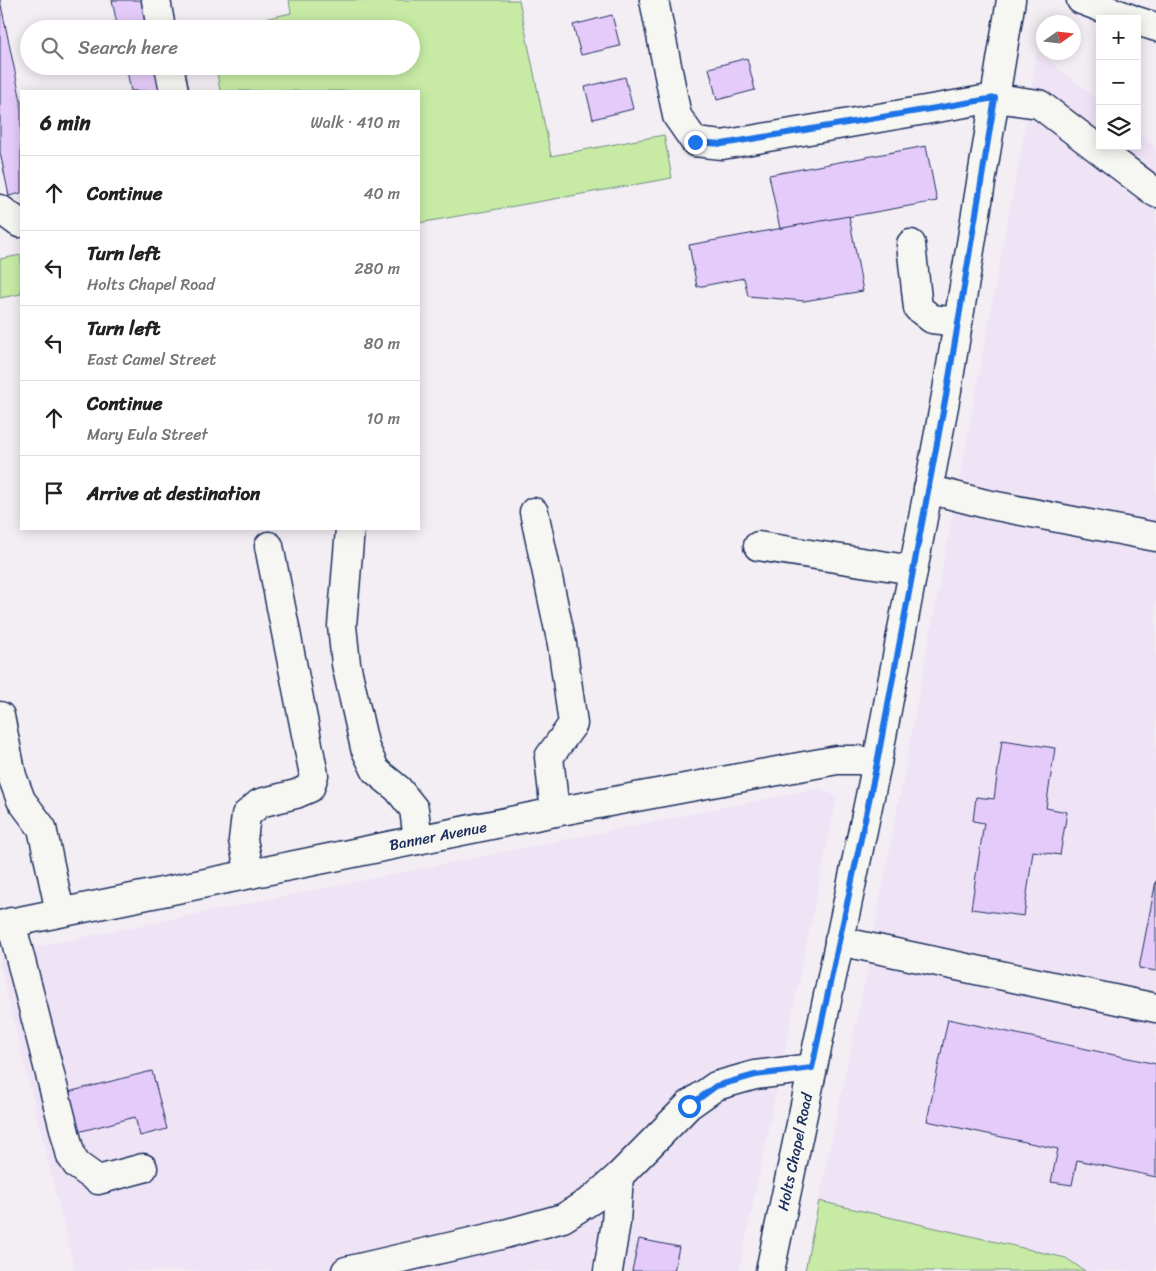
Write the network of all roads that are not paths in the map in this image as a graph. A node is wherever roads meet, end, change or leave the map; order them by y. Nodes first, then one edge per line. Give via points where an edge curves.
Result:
1 (156, 0) edge
2 (654, 0) edge
3 (1011, 0) edge
4 (1081, 0) edge
5 (1121, 15) edge
6 (159, 20) edge
7 (1141, 21) edge
8 (1156, 27) edge
9 (171, 75) edge
10 (174, 90) edge
11 (995, 98) junction
12 (1156, 193) edge
13 (0, 209) edge
14 (20, 222) edge
15 (911, 244) dead end
16 (958, 322) junction
17 (928, 489) junction
18 (534, 512) dead end
19 (350, 530) edge
20 (1156, 537) edge
21 (269, 546) dead end
22 (758, 546) dead end
23 (913, 570) junction
24 (0, 716) edge
25 (877, 763) junction
26 (556, 812) junction
27 (418, 840) junction
28 (250, 874) junction
29 (60, 912) junction
30 (6, 924) edge
31 (839, 941) junction
32 (1156, 1008) edge
33 (812, 1068) junction
34 (143, 1168) dead end
35 (619, 1176) junction
36 (346, 1271) edge
37 (608, 1271) edge
38 (770, 1271) edge

1 - 6 street
2 - 11 street via 677,116 695,142 722,144
3 - 11 street, Holts Chapel Road
4 - 5 street
7 - 8 street
9 - 10 street
11 - 12 street via 1039,104
11 - 16 street, Holts Chapel Road
13 - 14 street
15 - 16 street via 918,308 932,319
16 - 17 street, Holts Chapel Road
17 - 20 street via 986,504
17 - 23 street, Holts Chapel Road
18 - 26 street via 562,644 574,724 549,757
19 - 27 street via 342,626 346,664 365,748 376,771 398,789 414,809
21 - 28 street via 314,775 310,788 260,803 246,815 243,840
22 - 23 street
23 - 25 street, Holts Chapel Road
24 - 29 street via 12,776 21,800 42,828
25 - 26 street, Banner Avenue via 837,760
25 - 31 street, Holts Chapel Road
26 - 27 street, Banner Avenue
27 - 28 street, Banner Avenue
28 - 29 street, Banner Avenue
29 - 30 street, Banner Avenue
30 - 34 street via 71,1156 77,1165 98,1180
31 - 32 street
31 - 33 street, Holts Chapel Road
33 - 35 street via 755,1075 716,1086 689,1106
33 - 38 street, Holts Chapel Road
35 - 36 street via 593,1199 563,1218
35 - 37 street

